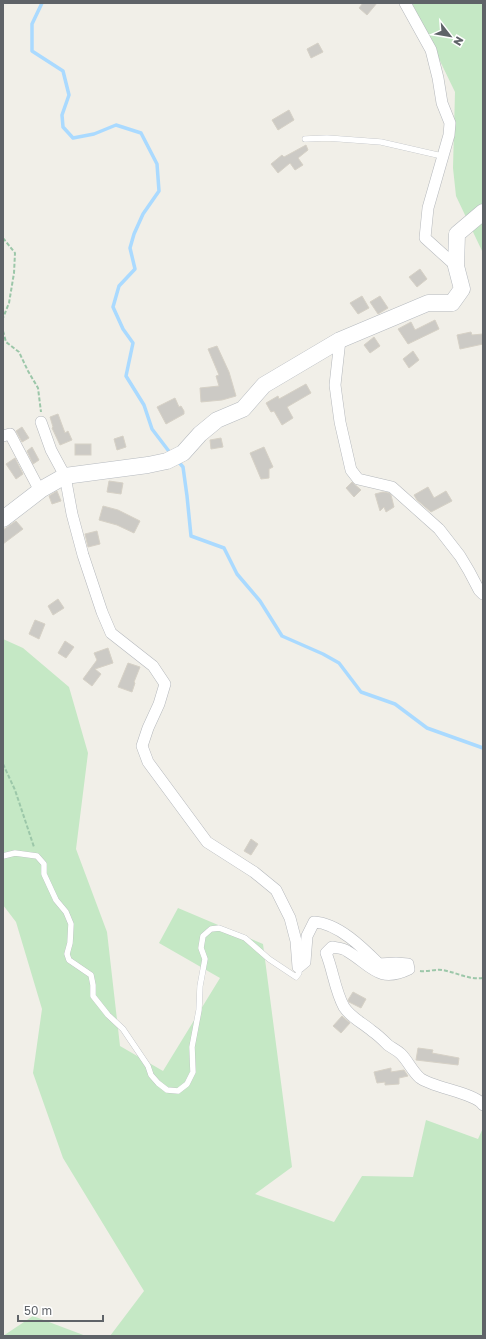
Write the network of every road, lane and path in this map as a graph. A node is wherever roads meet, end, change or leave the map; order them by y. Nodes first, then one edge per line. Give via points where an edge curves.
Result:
1 (405, 3) edge
2 (305, 139) dead end
3 (442, 156) junction
4 (483, 212) edge
5 (3, 238) edge
6 (456, 266) junction
7 (3, 318) edge
8 (3, 331) edge
9 (340, 340) junction
10 (41, 422) joint
11 (3, 436) edge
12 (65, 476) junction
13 (40, 491) junction
14 (3, 519) edge
15 (483, 594) edge
16 (3, 764) edge
17 (3, 856) edge
18 (37, 856) junction
19 (298, 967) junction
20 (409, 969) junction
21 (483, 978) edge
22 (483, 1105) edge

1 - 3 street via 431,50 442,103 450,123 449,136
2 - 3 lane via 381,142
3 - 6 street via 428,208 425,238
4 - 6 street via 457,234
5 - 7 path via 15,253 9,303
6 - 9 street via 462,290 452,303 428,304
8 - 10 path via 6,342 19,352 38,388
9 - 12 street via 264,385 243,409 217,420 183,453 167,461
9 - 15 street via 334,385 351,470 358,479 392,487 439,529 460,556 478,590
10 - 12 street via 51,450
11 - 13 street via 10,434
12 - 13 street
12 - 19 street via 83,555 111,633 153,666 165,684 142,746 148,762 207,842 254,872 276,890 290,918 296,941
13 - 14 street
16 - 18 path via 16,790
17 - 18 lane via 15,853
18 - 19 lane via 44,864 44,874 70,924 67,954 69,960 91,975 93,996 123,1029 148,1066 151,1076 167,1090 178,1091 187,1084 193,1072 192,1047 205,959 201,948 203,936 211,929 219,928 245,938 269,959 296,977 299,973
19 - 20 street via 305,962 307,936 314,922 320,922 350,937 379,964 408,964
20 - 21 path via 422,972 441,970 470,978
20 - 22 street via 399,974 384,975 365,965 346,950 332,947 326,953 345,1008 357,1021 401,1054 420,1078 467,1095

